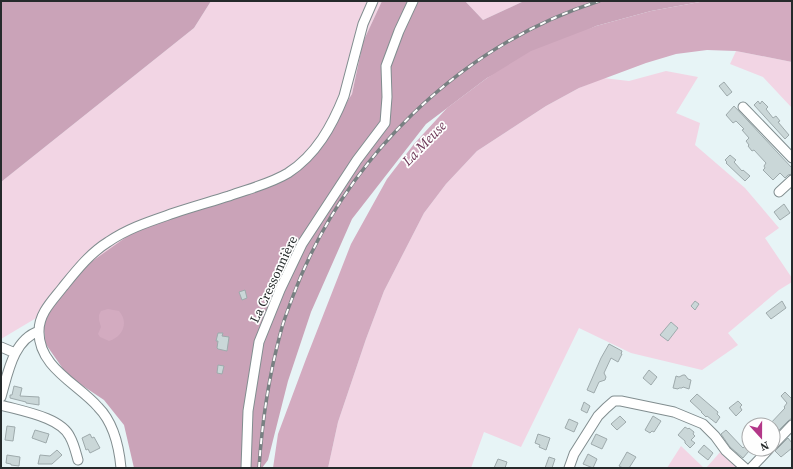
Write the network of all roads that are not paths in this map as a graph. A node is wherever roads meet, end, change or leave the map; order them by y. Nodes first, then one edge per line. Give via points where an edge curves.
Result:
1 (373, 1) edge
2 (413, 1) edge
3 (743, 107) dead end
4 (792, 158) edge
5 (792, 180) edge
6 (778, 192) dead end
7 (39, 330) junction
8 (1, 346) edge
9 (15, 353) junction
10 (1, 397) edge
11 (1, 405) edge
12 (792, 425) edge
13 (781, 437) edge
14 (763, 457) edge
15 (78, 460) dead end
16 (757, 466) edge
17 (121, 468) edge
18 (246, 468) edge
19 (568, 468) edge
20 (745, 468) edge

1 - 7 street via 363,24 344,96 321,141 306,158 287,173 265,184 138,226 116,236 80,267 44,313
2 - 18 street, La Cressonnière via 386,66 385,123 357,160 302,244 259,342 248,411
3 - 4 street
5 - 6 street
7 - 9 street via 23,341
7 - 17 street via 40,341 50,363 99,407 106,418 120,455
8 - 9 street
9 - 10 street
11 - 15 street via 62,426 70,436
12 - 13 street
14 - 16 street
19 - 20 street via 598,416 614,402 621,401 674,412 703,424 726,451

